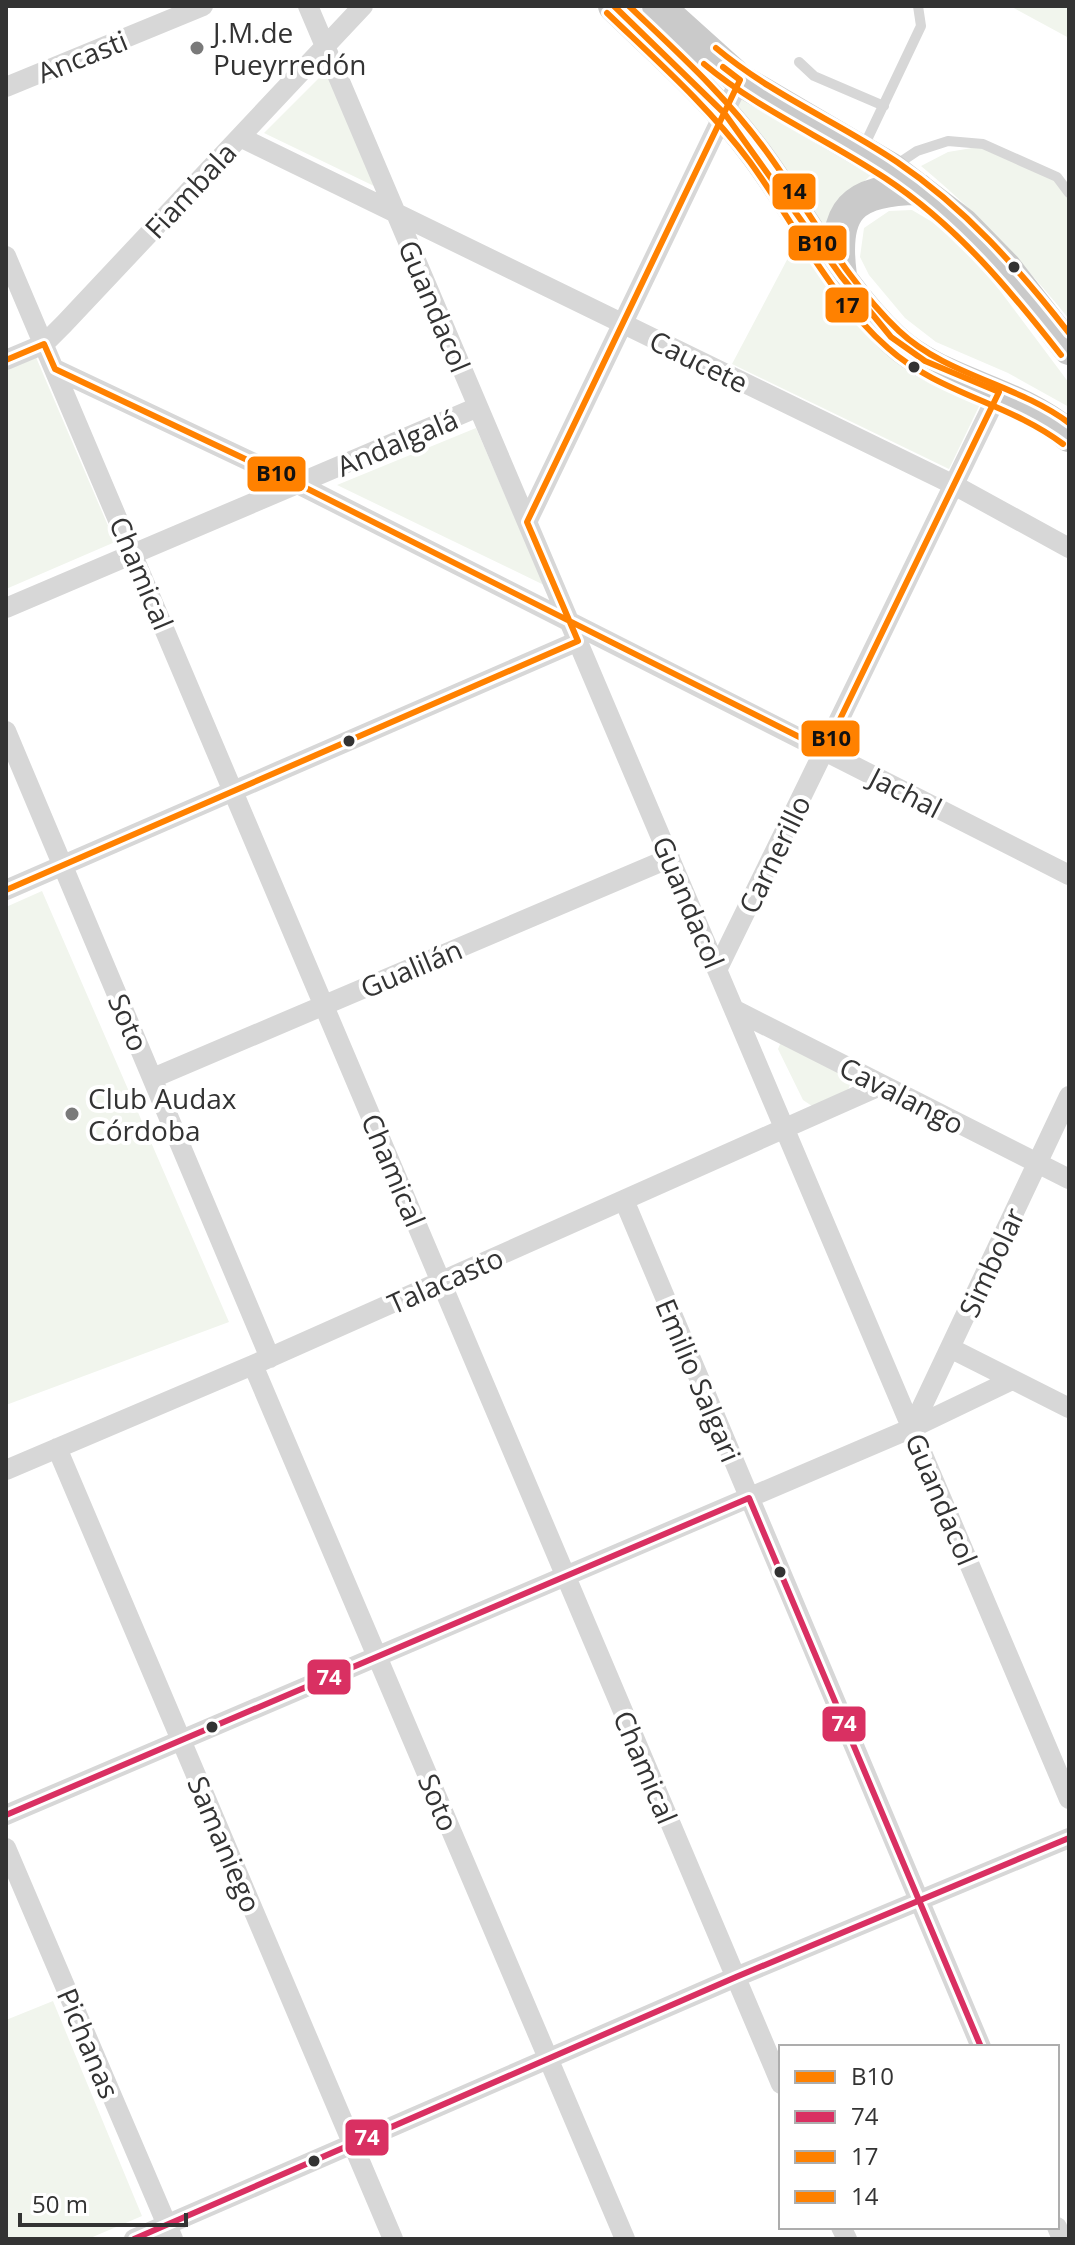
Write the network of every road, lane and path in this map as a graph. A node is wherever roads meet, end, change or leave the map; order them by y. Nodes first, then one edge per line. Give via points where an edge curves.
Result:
1 (203, 6) edge
2 (308, 6) edge
3 (363, 6) edge
4 (614, 6) edge
5 (658, 6) edge
6 (918, 6) edge
7 (325, 46) junction
8 (799, 62) dead end
9 (740, 80) junction
10 (6, 87) edge
11 (884, 106) junction
12 (725, 114) junction
13 (240, 137) junction
14 (862, 152) junction
15 (890, 168) junction
16 (918, 189) junction
17 (1069, 193) edge
18 (396, 213) junction
19 (6, 256) edge
20 (841, 276) junction
21 (621, 323) junction
22 (44, 344) junction
23 (1069, 349) edge
24 (6, 360) edge
25 (55, 369) junction
26 (999, 392) junction
27 (478, 407) junction
28 (1069, 436) edge
29 (298, 484) junction
30 (954, 485) junction
31 (527, 522) junction
32 (1069, 548) edge
33 (133, 552) junction
34 (6, 608) edge
35 (569, 621) junction
36 (578, 641) junction
37 (6, 731) edge
38 (825, 750) junction
39 (233, 789) junction
40 (670, 858) junction
41 (63, 866) junction
42 (1069, 875) edge
43 (6, 890) edge
44 (717, 970) junction
45 (324, 1005) junction
46 (735, 1010) junction
47 (153, 1078) junction
48 (882, 1085) junction
49 (1069, 1096) edge
50 (784, 1128) junction
51 (1037, 1163) junction
52 (1069, 1179) edge
53 (624, 1200) junction
54 (441, 1282) junction
55 (950, 1348) junction
56 (262, 1361) junction
57 (1012, 1380) junction
58 (1069, 1408) edge
59 (912, 1428) junction
60 (57, 1448) junction
61 (6, 1470) edge
62 (749, 1498) junction
63 (566, 1576) junction
64 (377, 1657) junction
65 (181, 1740) junction
66 (1069, 1799) edge
67 (6, 1815) edge
68 (1069, 1838) edge
69 (6, 1848) edge
70 (918, 1900) junction
71 (736, 1977) junction
72 (980, 2045) edge
73 (549, 2059) junction
74 (779, 2079) edge
75 (353, 2146) junction
76 (170, 2232) edge
77 (134, 2239) edge
78 (393, 2239) edge
79 (625, 2239) edge

1 - 10 street, Ancasti
2 - 7 street, Guandacol
3 - 7 street, Fiambala
4 - 12 main road
5 - 9 main road
6 - 11 lane via 921,26
7 - 13 street, Fiambala
7 - 18 street, Guandacol
8 - 11 lane via 814,76
9 - 12 street
9 - 14 main road
11 - 14 lane
12 - 20 main road
12 - 21 street
13 - 18 street, Caucete
13 - 22 street, Fiambala
14 - 15 main road
15 - 16 main road
15 - 17 lane via 917,151 948,141 983,144 1057,177
16 - 20 main road via 884,189 845,216 837,246
16 - 23 main road via 984,244
18 - 21 street, Caucete
18 - 27 street, Guandacol
19 - 22 street, Chamical
20 - 26 main road via 906,351
21 - 30 street, Caucete
21 - 31 street
22 - 24 street, Fiambala
22 - 25 street, Chamical
25 - 29 street, Jachal
25 - 33 street, Chamical
26 - 28 main road
26 - 30 street, Carnerillo
27 - 29 street, Andalgalá
27 - 31 street, Guandacol
29 - 33 street, Andalgalá
29 - 35 street, Jachal
30 - 32 street, Caucete
30 - 38 street, Carnerillo
31 - 35 street, Guandacol
33 - 34 street, Andalgalá
33 - 39 street, Chamical
35 - 36 street, Guandacol
35 - 38 street, Jachal
36 - 39 street
36 - 40 street, Guandacol
37 - 41 street, Soto
38 - 42 street, Jachal
38 - 44 street, Carnerillo
39 - 41 street
39 - 45 street, Chamical
40 - 44 street, Guandacol
40 - 45 street, Gualilán
41 - 43 street
41 - 47 street, Soto
44 - 46 street, Guandacol
45 - 47 street, Gualilán
45 - 54 street, Chamical
46 - 48 street, Cavalango
46 - 50 street, Guandacol
47 - 56 street, Soto
48 - 50 street, Talacasto
48 - 51 street, Cavalango
49 - 51 street, Simbolar
50 - 53 street, Talacasto
50 - 59 street, Guandacol
51 - 52 street, Cavalango
51 - 55 street, Simbolar
53 - 54 street, Talacasto
53 - 62 street, Emilio Salgari
54 - 56 street, Talacasto
54 - 63 street, Chamical
55 - 57 street
55 - 59 street, Simbolar
56 - 60 street, Talacasto
56 - 64 street, Soto
57 - 58 street
57 - 59 street
59 - 62 street
59 - 66 street, Guandacol
60 - 61 street, Talacasto
60 - 65 street, Samaniego
62 - 63 street
62 - 70 street, Emilio Salgari
63 - 64 street
63 - 71 street, Chamical
64 - 65 street
64 - 73 street, Soto
65 - 67 street
65 - 75 street, Samaniego
68 - 70 street
69 - 76 street, Pichanas
70 - 71 street
70 - 72 street, Emilio Salgari
71 - 73 street
71 - 74 street, Chamical
73 - 75 street
73 - 79 street, Soto
75 - 76 street
75 - 78 street, Samaniego
76 - 77 street

